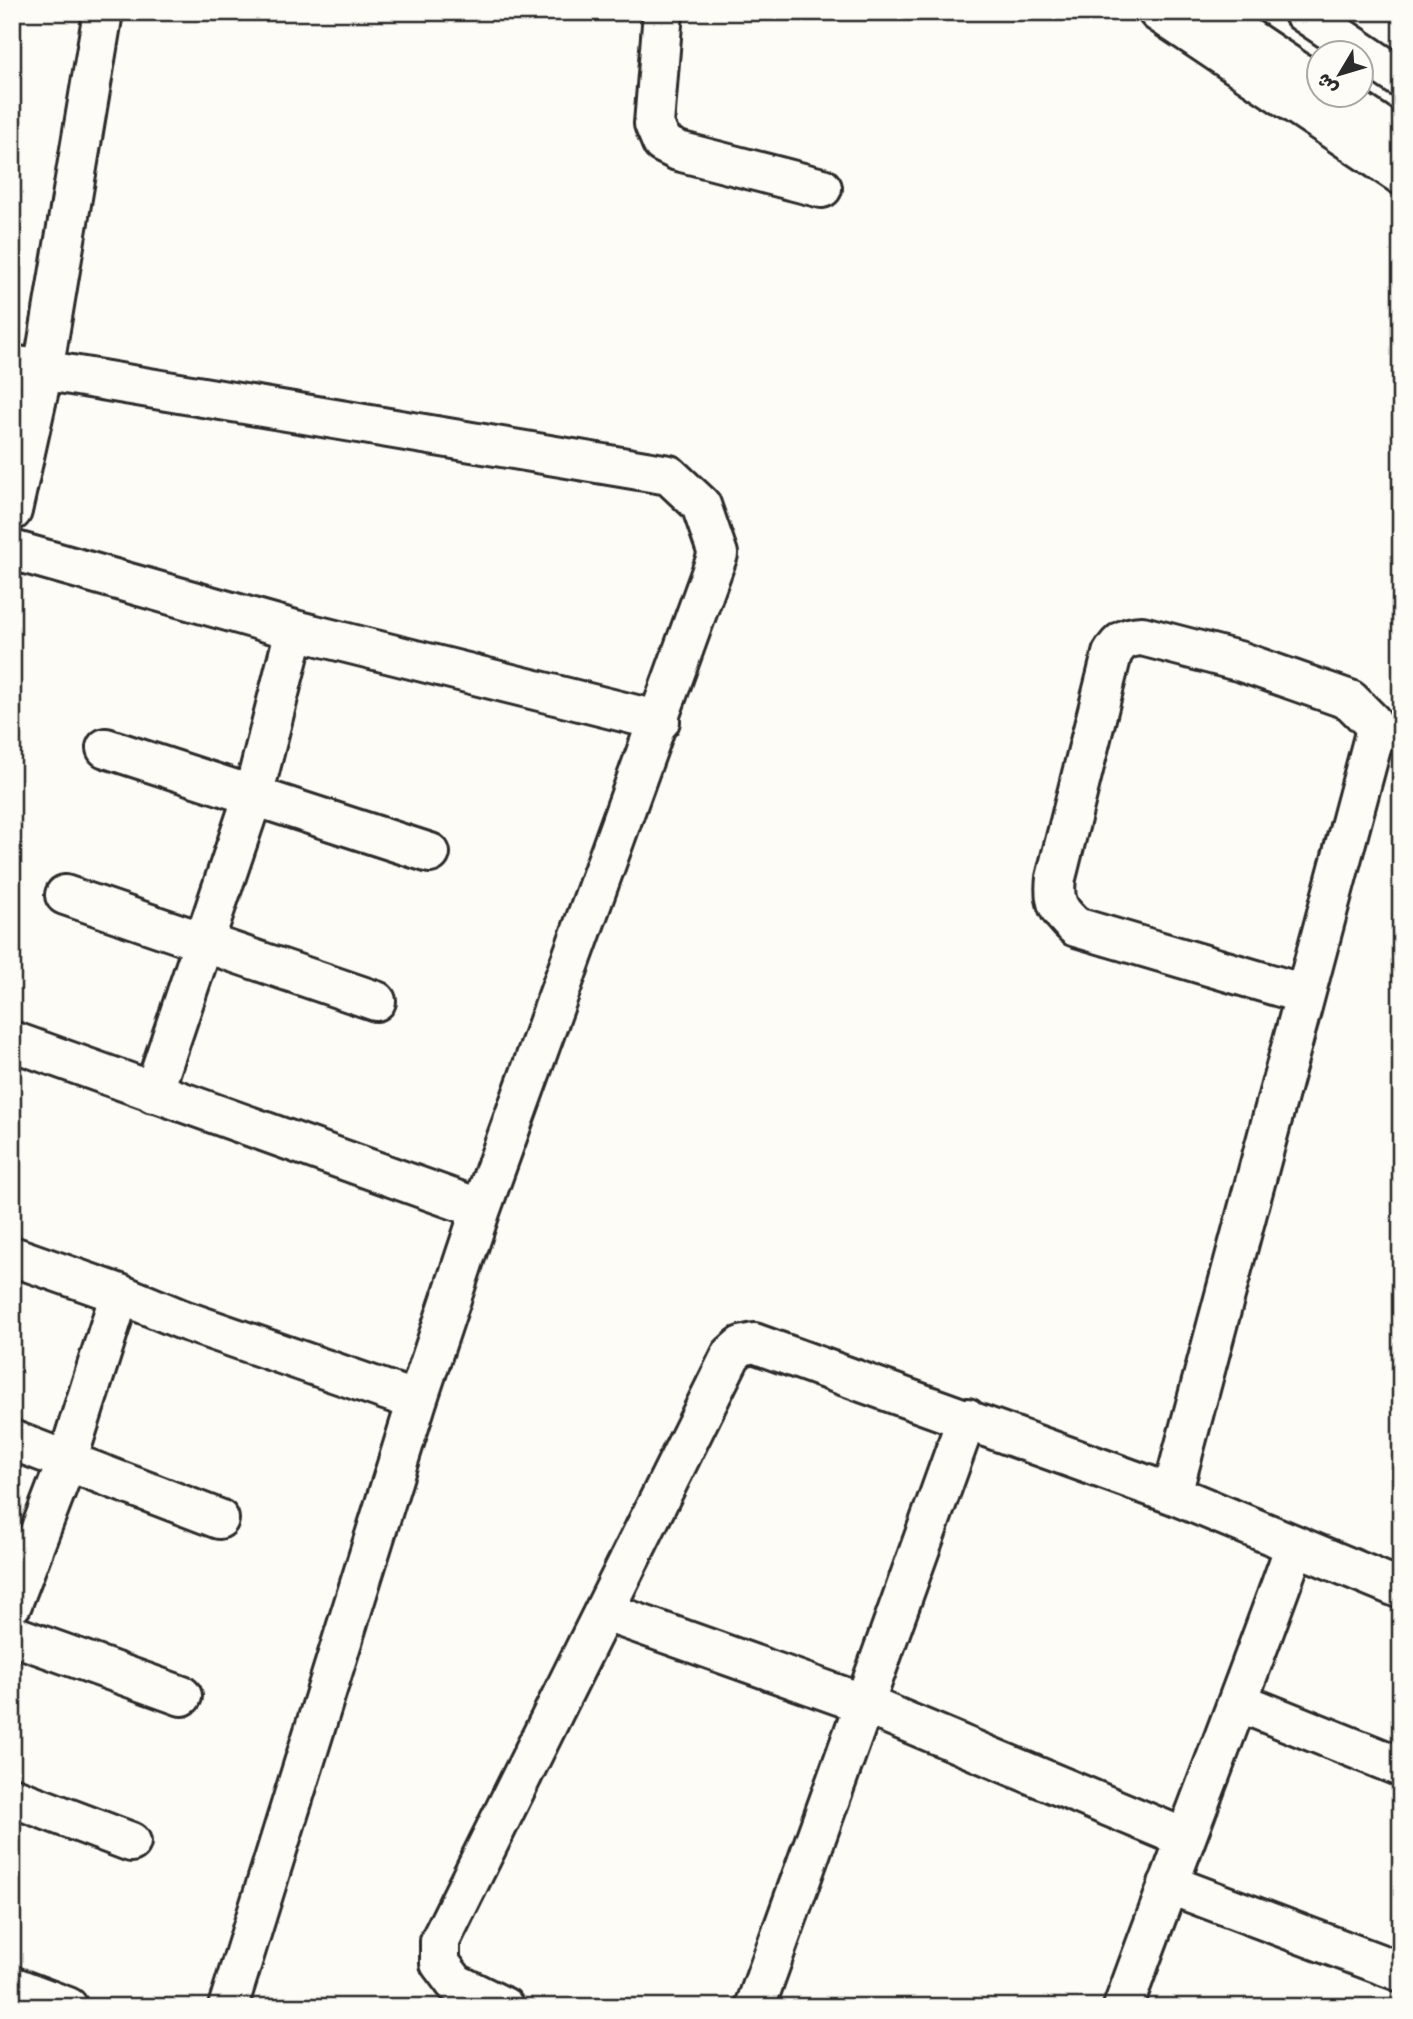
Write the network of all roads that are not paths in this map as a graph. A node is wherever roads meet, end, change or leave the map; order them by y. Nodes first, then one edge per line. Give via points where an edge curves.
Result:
1 (103, 12) edge
2 (663, 12) edge
3 (1158, 12) edge
4 (1209, 12) edge
5 (1255, 12) edge
6 (1303, 12) edge
7 (1304, 45) edge
8 (1304, 76) edge
9 (1401, 78) edge
10 (1374, 91) edge
11 (1354, 108) edge
12 (1401, 109) edge
13 (1401, 140) edge
14 (1401, 175) edge
15 (822, 188) dead end
16 (28, 368) edge
17 (12, 511) edge
18 (12, 550) edge
19 (295, 630) junction
20 (660, 722) junction
21 (106, 748) dead end
22 (253, 796) junction
23 (430, 853) dead end
24 (65, 895) dead end
25 (203, 943) junction
26 (1304, 994) junction
27 (376, 1001) dead end
28 (12, 1041) edge
29 (153, 1093) junction
30 (481, 1209) junction
31 (12, 1256) edge
32 (120, 1294) junction
33 (417, 1401) junction
34 (967, 1418) junction
35 (12, 1440) edge
36 (67, 1461) junction
37 (1172, 1494) junction
38 (219, 1519) dead end
39 (1294, 1546) junction
40 (1401, 1588) edge
41 (12, 1604) edge
42 (606, 1612) junction
43 (12, 1635) edge
44 (182, 1696) dead end
45 (1239, 1702) junction
46 (864, 1704) junction
47 (1401, 1767) edge
48 (12, 1797) edge
49 (1184, 1838) junction
50 (131, 1842) dead end
51 (1168, 1884) junction
52 (1401, 1972) edge
53 (12, 1986) edge
54 (68, 2007) edge
55 (228, 2007) edge
56 (504, 2007) edge
57 (754, 2007) edge
58 (1123, 2007) edge

1 - 16 street
2 - 15 street via 654,124 662,143
3 - 14 street
4 - 8 street
5 - 7 street
6 - 9 street
10 - 12 street
11 - 13 street
16 - 17 street
16 - 20 street via 669,475 701,505 718,554
18 - 19 street
19 - 20 street
19 - 22 street
20 - 30 street
21 - 22 street
22 - 23 street
22 - 25 street
24 - 25 street
25 - 27 street
25 - 29 street
26 - 26 street via 1076,927 1061,914 1054,898 1056,878 1112,654 1128,637 1142,636 1254,667 1350,700 1372,722 1375,733
26 - 37 street
28 - 29 street
29 - 30 street
30 - 33 street
31 - 32 street
32 - 33 street
32 - 36 street
33 - 55 street
34 - 37 street
34 - 42 street via 754,1343 741,1346 731,1355
34 - 46 street
35 - 36 street
36 - 38 street
36 - 41 street
37 - 39 street
39 - 40 street
39 - 45 street
42 - 46 street
42 - 56 street via 440,1941 440,1963 455,1983
43 - 44 street
45 - 47 street
45 - 49 street
46 - 49 street
46 - 57 street
48 - 50 street
49 - 51 street
51 - 52 street
51 - 58 street
53 - 54 street

